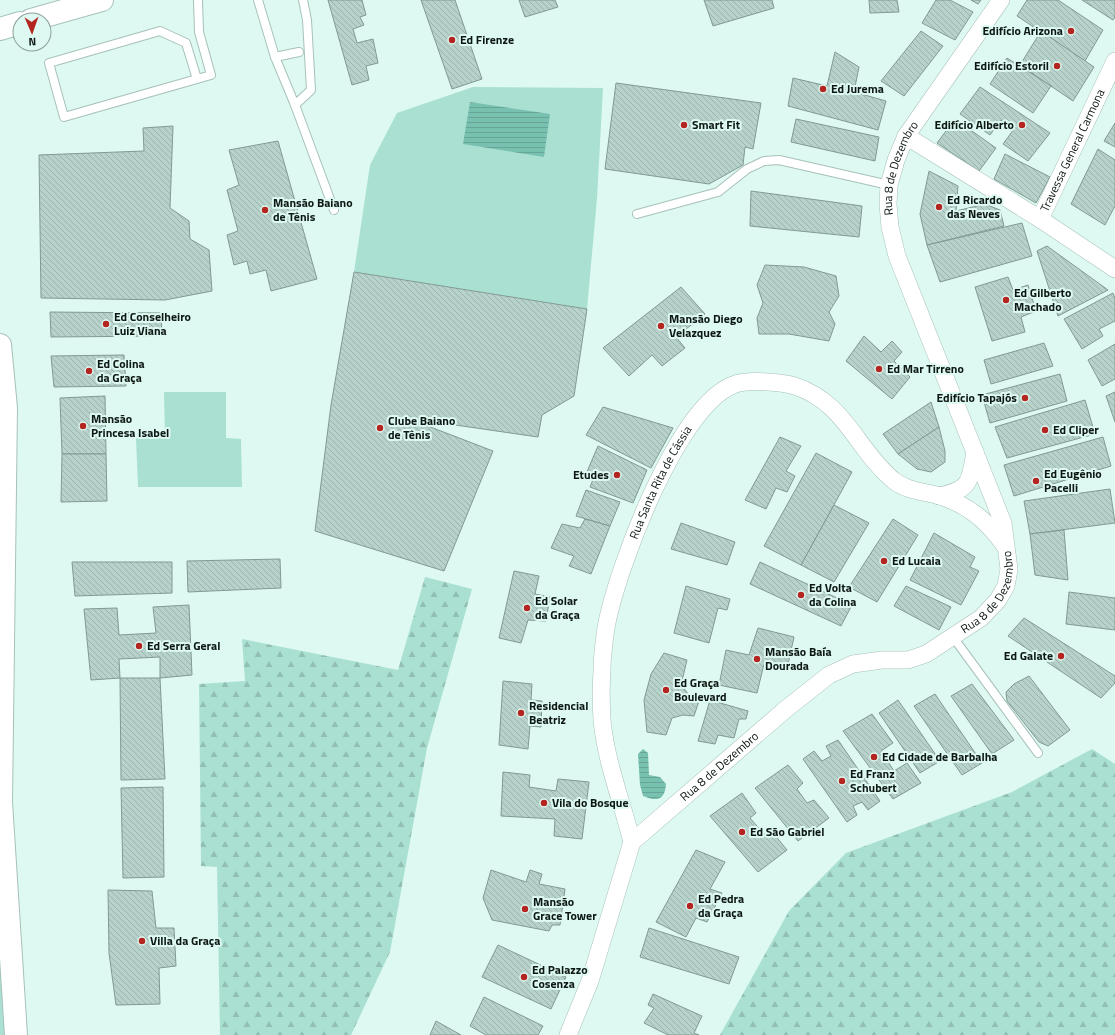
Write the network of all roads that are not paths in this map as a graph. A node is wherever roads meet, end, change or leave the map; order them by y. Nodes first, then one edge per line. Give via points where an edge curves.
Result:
1 (102, 0) edge
2 (198, 0) edge
3 (258, 0) edge
4 (303, 0) edge
5 (1001, 0) edge
6 (52, 14) edge
7 (12, 25) edge
8 (0, 29) edge
9 (299, 52) dead end
10 (275, 57) junction
11 (1115, 60) edge
12 (197, 79) junction
13 (295, 106) junction
14 (906, 136) junction
15 (888, 185) junction
16 (334, 210) dead end
17 (637, 214) dead end
18 (1040, 219) junction
19 (1115, 269) edge
20 (0, 345) edge
21 (3, 404) edge
22 (975, 452) junction
23 (939, 496) junction
24 (3, 514) edge
25 (1007, 549) junction
26 (952, 637) junction
27 (1038, 753) dead end
28 (1, 808) edge
29 (632, 842) junction
30 (16, 1035) edge
31 (568, 1035) edge

1 - 6 main road
2 - 12 lane via 199,32 211,75
3 - 10 lane
4 - 13 lane via 307,20 311,90
5 - 14 street, Rua 8 de Dezembro
7 - 8 main road
9 - 10 lane
10 - 13 lane
11 - 18 street, Travessa General Carmona
12 - 12 lane via 64,117 49,63 160,32 186,43
13 - 16 lane
14 - 15 street, Rua 8 de Dezembro
14 - 18 street
15 - 17 lane via 780,160 764,161 747,169 718,192
15 - 22 street, Rua 8 de Dezembro via 890,227 897,256
18 - 19 street
20 - 21 main road
21 - 24 main road
22 - 23 street, Rua Santa Rita de Cássia via 966,485 957,492
22 - 25 street, Rua 8 de Dezembro via 1003,523
23 - 25 street, Rua Santa Rita de Cássia via 977,514 992,527
23 - 29 street, Rua Santa Rita de Cássia via 913,491 894,481 874,460 841,416 821,398 794,386 758,382 733,384 710,400 692,420 646,507 630,545 606,628 602,670 602,721
24 - 28 main road
25 - 26 street, Rua 8 de Dezembro via 1010,569 1006,586 998,600 981,618
26 - 27 lane
26 - 29 street, Rua 8 de Dezembro via 926,654 908,660 853,664 830,674
28 - 30 main road
29 - 31 street via 590,981

